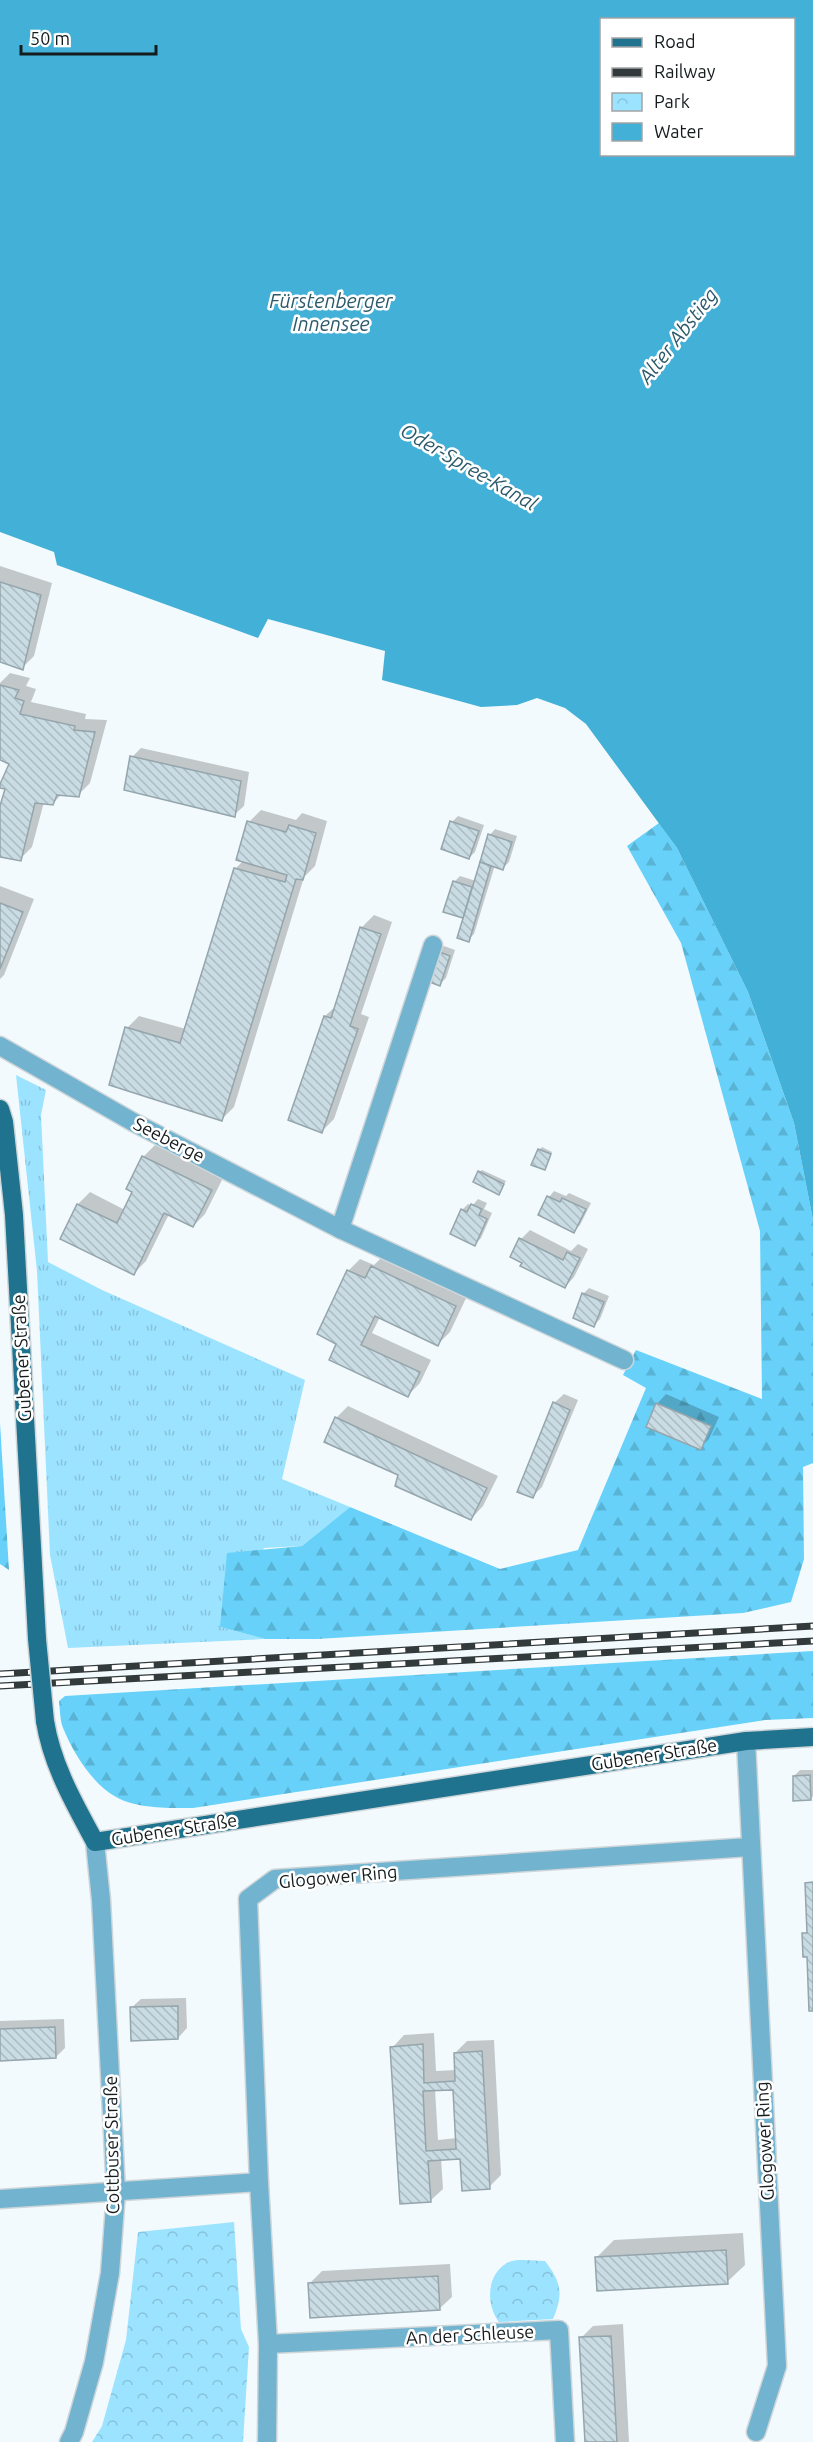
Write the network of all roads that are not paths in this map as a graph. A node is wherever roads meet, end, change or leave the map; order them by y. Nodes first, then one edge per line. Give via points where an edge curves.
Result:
1 (433, 945) dead end
2 (0, 1046) edge
3 (0, 1109) edge
4 (340, 1229) junction
5 (624, 1360) dead end
6 (813, 1737) edge
7 (746, 1741) junction
8 (95, 1842) junction
9 (750, 1847) junction
10 (259, 2182) junction
11 (116, 2192) junction
12 (0, 2199) edge
13 (268, 2344) junction
14 (756, 2432) dead end
15 (69, 2442) edge
16 (267, 2442) edge
17 (565, 2442) edge

1 - 4 street
2 - 4 street, Seeberge via 132,1122
3 - 8 main road, Gubener Straße, bridge via 14,1215 45,1721 66,1787
4 - 5 street, Seeberge
6 - 7 main road, Gubener Straße
7 - 8 main road, Gubener Straße
7 - 9 street, Glogower Ring
8 - 11 street, Cottbuser Straße
9 - 10 street, Glogower Ring via 274,1879 248,1899
9 - 14 street, Glogower Ring via 777,2366
10 - 11 street
10 - 13 street
11 - 12 street
11 - 15 street, Cottbuser Straße via 110,2273 94,2362
13 - 16 street
13 - 17 street, An der Schleuse via 559,2330

